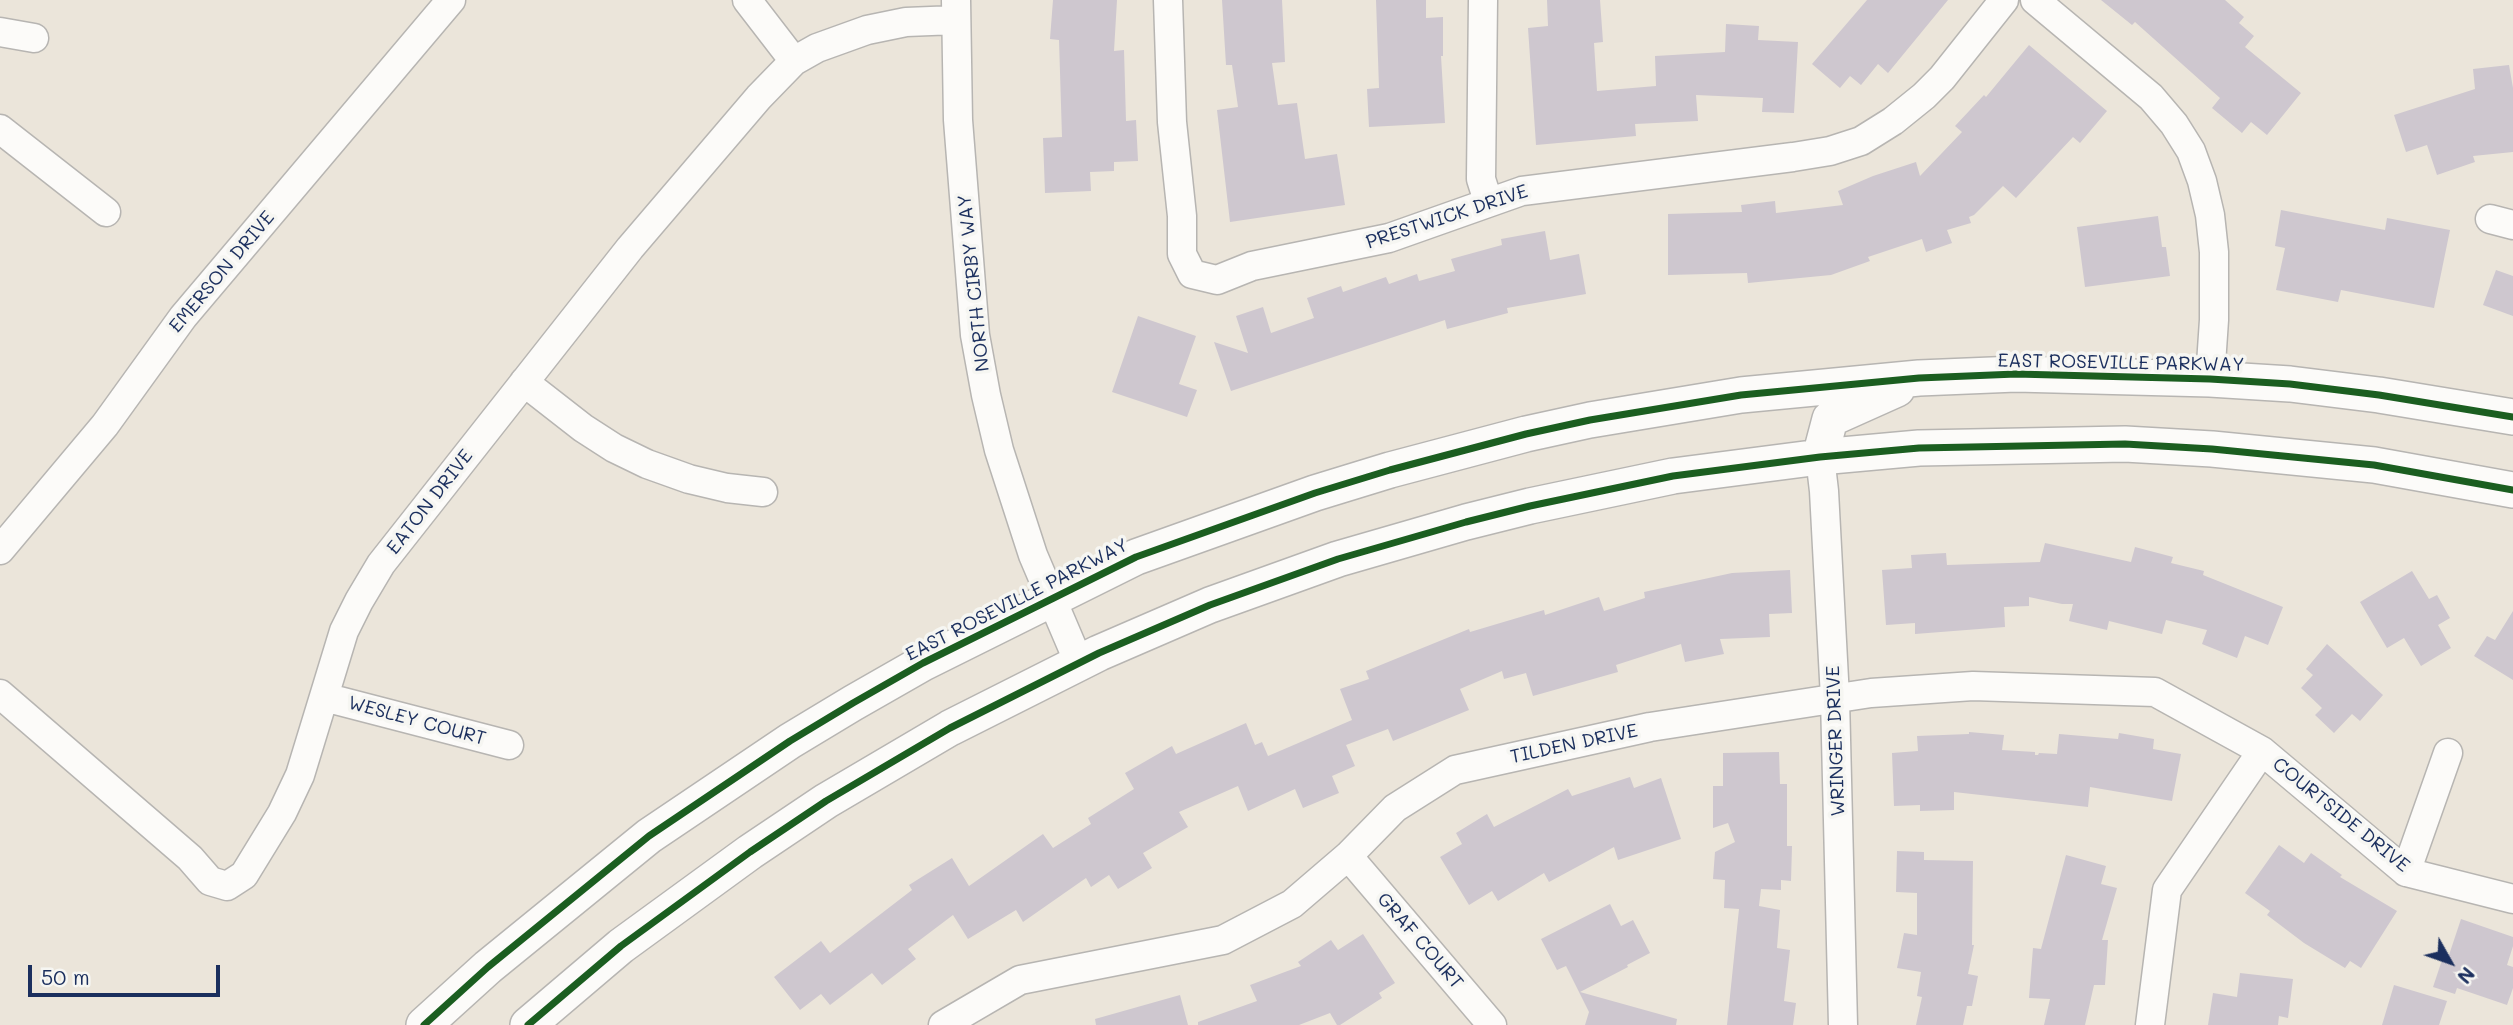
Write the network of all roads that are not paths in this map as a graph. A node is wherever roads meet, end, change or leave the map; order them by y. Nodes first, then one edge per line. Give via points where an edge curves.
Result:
1 (452, 0) edge
2 (747, 0) edge
3 (1168, 0) edge
4 (1483, 0) edge
5 (2004, 0) edge
6 (2035, 0) edge
7 (956, 10) edge
8 (0, 32) edge
9 (34, 38) dead end
10 (794, 61) junction
11 (0, 129) edge
12 (1488, 201) junction
13 (106, 212) dead end
14 (1919, 378) junction
15 (2210, 379) junction
16 (524, 382) junction
17 (2513, 417) edge
18 (1819, 457) junction
19 (2513, 490) edge
20 (763, 492) dead end
21 (0, 550) edge
22 (1051, 598) junction
23 (1079, 663) junction
24 (0, 694) edge
25 (324, 697) junction
26 (1835, 698) junction
27 (509, 745) dead end
28 (2262, 751) junction
29 (2448, 753) dead end
30 (1348, 856) junction
31 (2406, 872) junction
32 (2513, 900) edge
33 (424, 1025) edge
34 (528, 1025) edge
35 (943, 1025) edge
36 (1492, 1025) edge
37 (1843, 1025) edge
38 (2150, 1025) edge

1 - 21 street, EMERSON DRIVE via 183,317 113,415
2 - 10 street
3 - 12 street, PRESTWICK DRIVE via 1182,254 1192,274 1217,280 1252,266 1389,238
4 - 12 street via 1481,179
5 - 12 street, PRESTWICK DRIVE via 1924,96 1861,141 1793,157 1566,184
6 - 15 street via 2151,97 2191,151 2202,181 2214,252
7 - 10 street, EATON DRIVE via 867,30
7 - 22 street, NORTH CIRBY WAY via 958,120 975,335 999,450
8 - 9 street
10 - 16 street, EATON DRIVE via 630,248
11 - 13 street
14 - 15 main road, EAST ROSEVILLE PARKWAY via 2016,374
14 - 18 main road via 1830,419
14 - 22 main road, EAST ROSEVILLE PARKWAY via 1741,395 1526,434 1315,493 1136,557
15 - 17 main road, EAST ROSEVILLE PARKWAY via 2379,395
16 - 20 street via 583,428 647,464 689,479
16 - 25 street, EATON DRIVE via 376,573 344,631
18 - 19 main road via 1919,448 2126,444 2374,465
18 - 23 main road via 1673,477 1466,522 1275,580
18 - 26 street, WRINGER DRIVE
22 - 23 street, NORTH CIRBY WAY
22 - 33 main road, EAST ROSEVILLE PARKWAY via 853,703 710,794 574,895
23 - 34 main road via 950,728 826,801 631,938
24 - 25 street, EATON DRIVE via 190,858 210,881 227,886 244,875 282,813 300,775
25 - 27 street, WESLEY COURT
26 - 28 street, TILDEN DRIVE via 1973,686 2155,692
26 - 30 street, TILDEN DRIVE via 1650,727 1455,770 1395,808
26 - 37 street, WRINGER DRIVE
28 - 31 street, COURTSIDE DRIVE
28 - 38 street, COURTSIDE DRIVE via 2167,890
29 - 31 street
30 - 35 street, TILDEN DRIVE via 1292,904 1223,940 1020,980
30 - 36 street, GRAF COURT
31 - 32 street, COURTSIDE DRIVE

